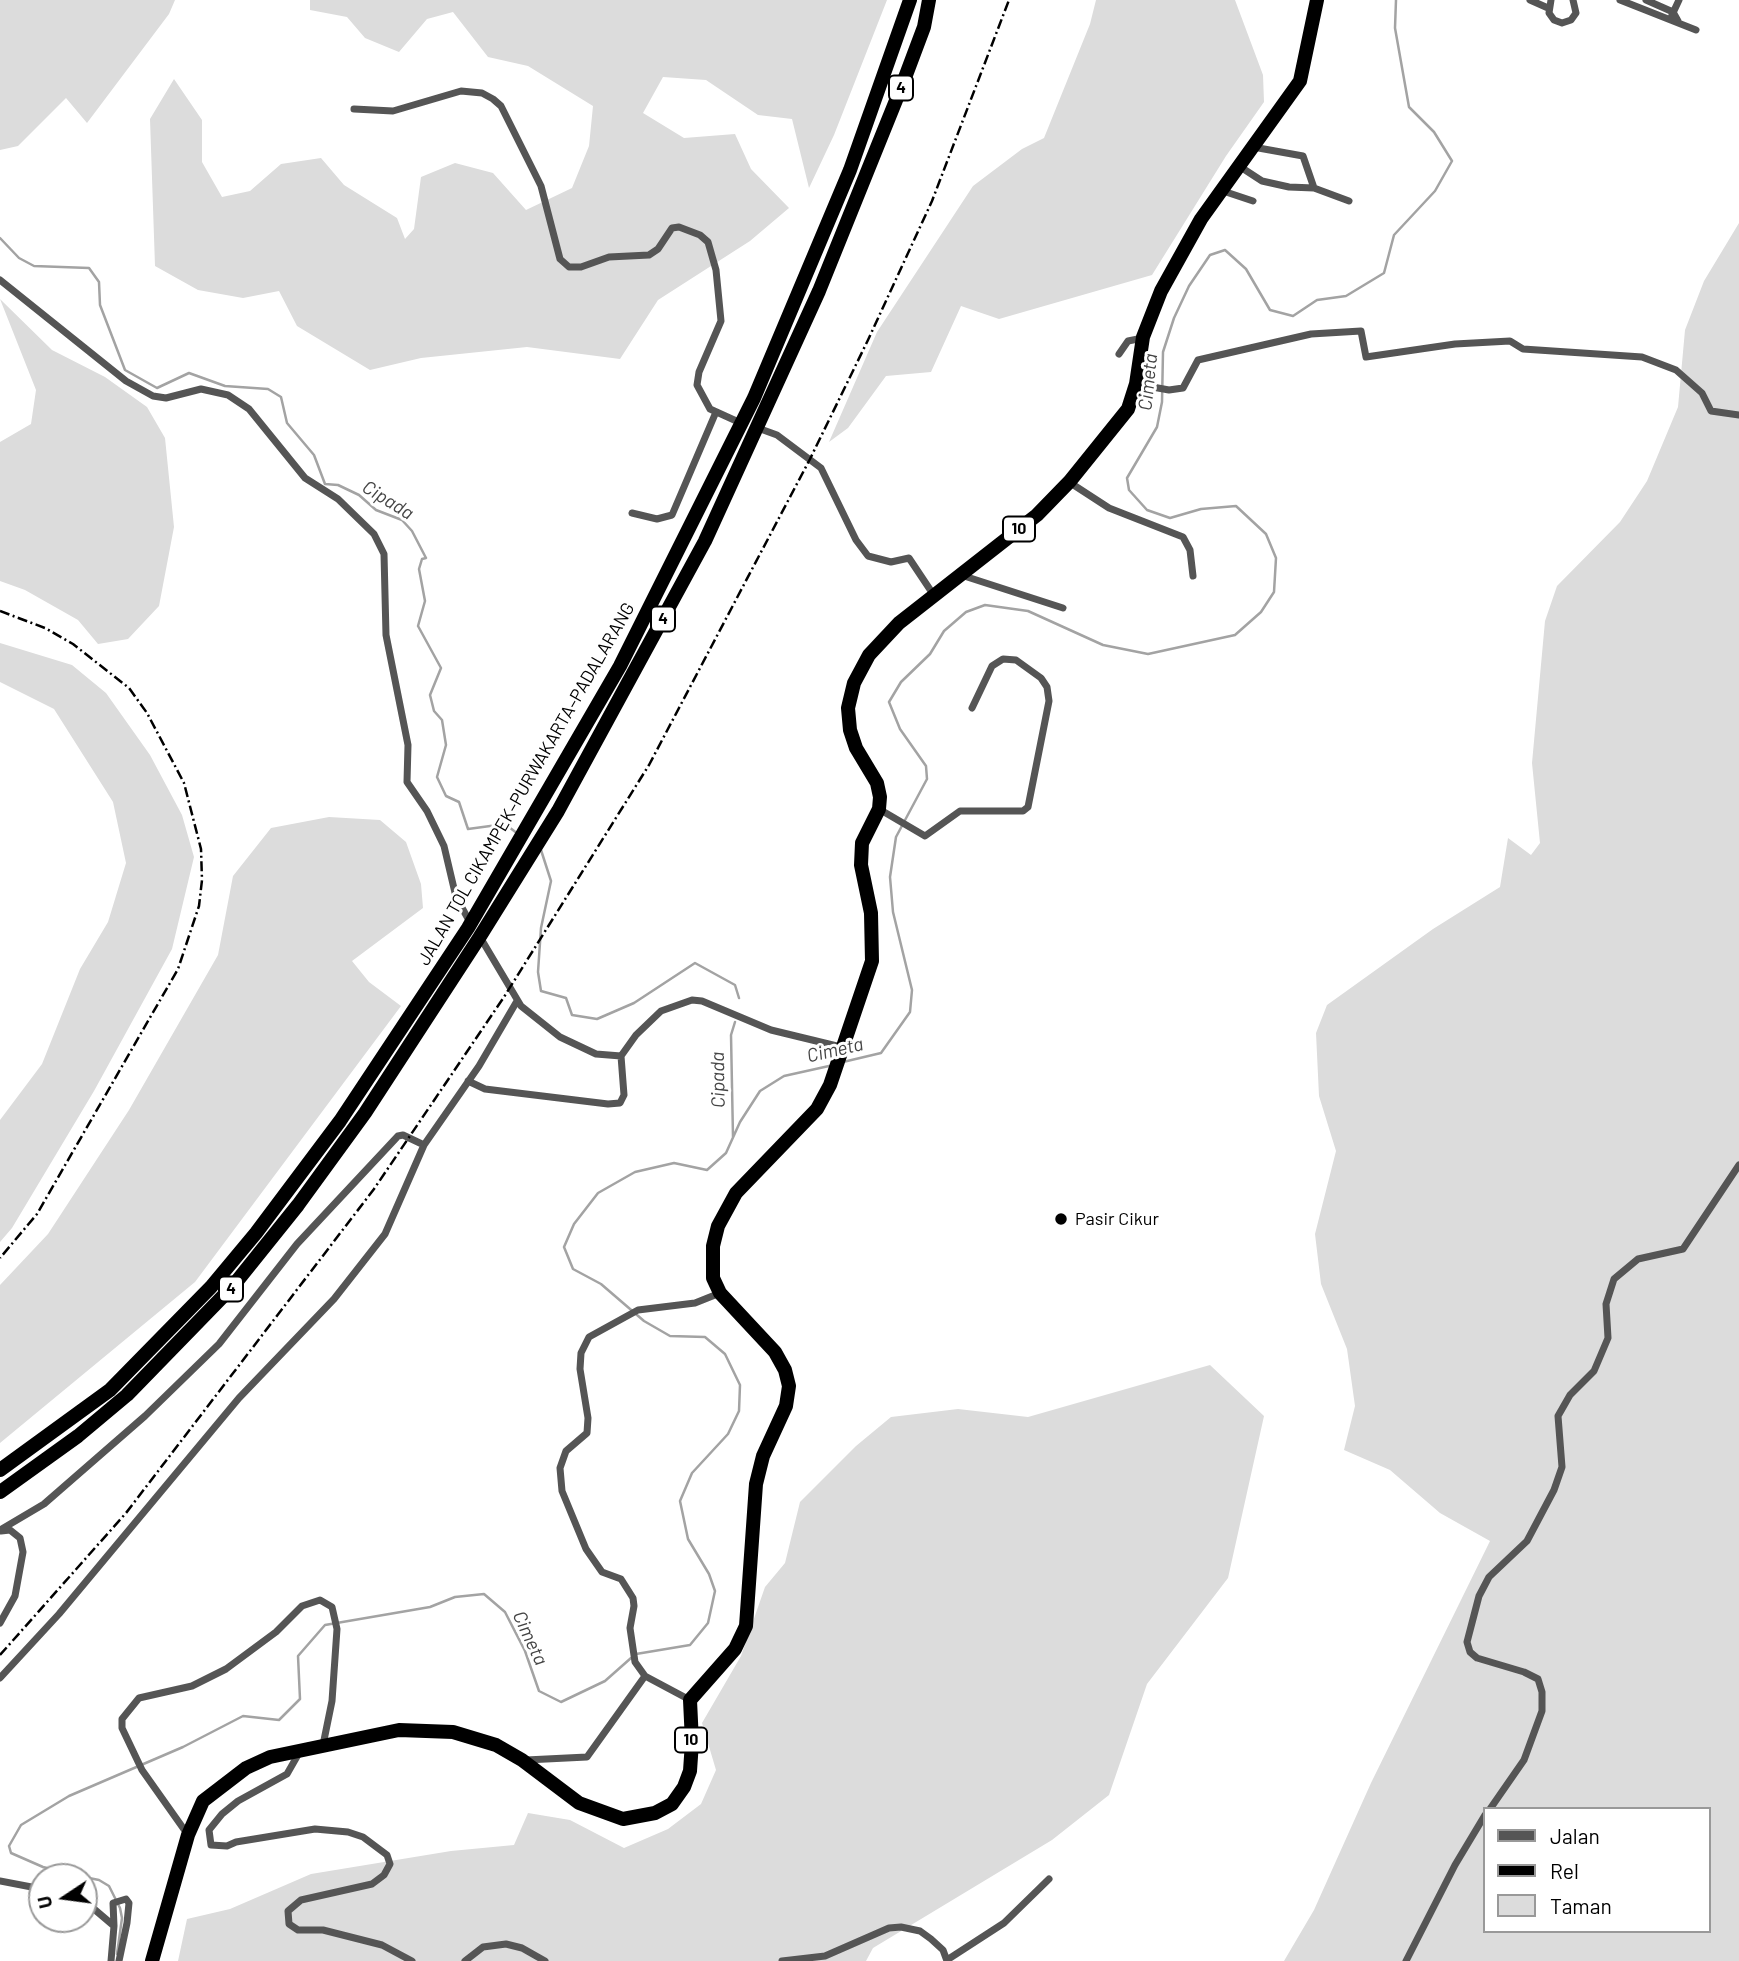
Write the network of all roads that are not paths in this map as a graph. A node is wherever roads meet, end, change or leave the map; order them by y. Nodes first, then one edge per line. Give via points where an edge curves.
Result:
1 (910, 0) edge
2 (929, 0) edge
3 (1317, 0) edge
4 (1530, 0) edge
5 (1573, 0) edge
6 (1620, 0) edge
7 (1646, 0) edge
8 (1679, 0) edge
9 (1549, 4) edge
10 (1673, 12) junction
11 (1678, 21) junction
12 (1669, 22) junction
13 (1696, 30) dead end
14 (354, 109) dead end
15 (1252, 147) junction
16 (1238, 165) junction
17 (1314, 188) junction
18 (1223, 191) junction
19 (1253, 201) dead end
20 (1349, 201) dead end
21 (0, 280) edge
22 (1143, 337) junction
23 (1119, 354) dead end
24 (1136, 384) junction
25 (716, 412) junction
26 (1739, 415) edge
27 (1069, 482) junction
28 (632, 513) dead end
29 (961, 575) junction
30 (1193, 576) dead end
31 (933, 594) junction
32 (1063, 608) dead end
33 (972, 708) dead end
34 (885, 813) junction
35 (517, 1001) junction
36 (407, 1037) junction
37 (840, 1052) junction
38 (621, 1056) junction
39 (468, 1081) junction
40 (424, 1145) junction
41 (1739, 1165) edge
42 (720, 1293) junction
43 (0, 1471) edge
44 (0, 1492) edge
45 (0, 1530) edge
46 (0, 1623) edge
47 (645, 1676) junction
48 (0, 1678) edge
49 (690, 1700) junction
50 (323, 1745) junction
51 (299, 1752) junction
52 (522, 1760) junction
53 (1491, 1807) edge
54 (1484, 1817) edge
55 (188, 1835) junction
56 (1049, 1879) dead end
57 (0, 1881) edge
58 (28, 1886) edge
59 (98, 1913) edge
60 (114, 1926) junction
61 (111, 1961) edge
62 (119, 1961) edge
63 (152, 1961) edge
64 (412, 1961) edge
65 (465, 1961) edge
66 (545, 1961) edge
67 (782, 1961) edge
68 (947, 1961) edge
69 (1406, 1961) edge

1 - 36 highway, JALAN TOL CIKAMPEK–PURWAKARTA–PADALARANG / 4 via 850,170 754,398 656,599
2 - 36 highway, JALAN TOL CIKAMPEK–PURWAKARTA–PADALARANG / 4 via 867,174 782,377 667,614 558,811
3 - 15 highway, 10 via 1300,82
4 - 9 street
5 - 9 street via 1576,13 1567,22 1554,20
6 - 12 street
7 - 10 street
8 - 10 street
10 - 11 street
10 - 12 street
11 - 12 street
11 - 13 street
14 - 25 street via 393,111 461,91 493,99 501,106 541,186 560,259 569,267 609,257 649,255 672,228 708,242 721,321 697,385 705,404
15 - 16 highway, 10
15 - 17 street via 1303,156
16 - 17 street via 1262,181
16 - 18 highway, 10
17 - 20 street
18 - 19 street
18 - 22 highway, 10 via 1174,266
21 - 35 street via 126,381 153,396 166,398 201,389 228,395 249,409 305,478 338,499 374,534 384,554 386,635 408,745 407,782 444,846 461,911 500,965
22 - 23 street via 1128,341
22 - 24 highway, 10
24 - 26 street via 1183,388 1198,360 1311,334 1361,331 1366,357 1510,341 1523,349 1642,357 1676,370 1702,393 1711,411
24 - 27 highway, 10 via 1128,409
25 - 28 street via 672,515 657,519
25 - 31 street via 778,435 821,468 868,556 891,562 909,558
27 - 29 highway, 10 via 1037,515
27 - 30 street via 1109,508 1183,537 1191,550
29 - 31 highway, 10
29 - 32 street
31 - 34 highway, 10 via 869,655 848,701 850,730 877,783
33 - 34 street via 992,667 1003,659 1016,660 1041,677 1047,687 1049,701 1030,802 1023,811 960,811 925,836
34 - 37 highway via 866,830 861,865 871,913 872,961
35 - 38 street via 574,1045 596,1054
35 - 39 street
36 - 43 highway, JALAN TOL CIKAMPEK–PURWAKARTA–PADALARANG / 4 via 202,1297 110,1390
36 - 44 highway, JALAN TOL CIKAMPEK–PURWAKARTA–PADALARANG / 4 via 298,1205 233,1286 127,1395
37 - 38 street via 702,1001 679,1002 653,1018
37 - 42 highway via 817,1109 726,1209 711,1263
38 - 39 street via 624,1095 620,1102 608,1104 485,1089
39 - 40 street
40 - 45 street via 398,1136 297,1244 219,1344 44,1504
40 - 48 street via 385,1234 343,1288 230,1408
41 - 53 street via 1683,1249 1637,1259 1614,1279 1606,1304 1608,1338 1594,1371 1570,1395 1558,1416 1562,1467 1554,1490 1527,1541 1489,1577 1479,1596 1466,1642 1471,1652 1477,1658 1524,1671 1538,1679 1542,1692 1542,1711 1524,1760
42 - 47 street via 695,1303 638,1310 589,1337 581,1353 587,1433 566,1451 560,1468 562,1491 586,1549 602,1572 621,1579 633,1598 632,1645 635,1662
42 - 49 highway via 775,1352 789,1386 786,1406 763,1456 756,1484 746,1626 735,1649
45 - 46 street via 10,1530 20,1538 23,1552 15,1596
47 - 49 street
47 - 52 street via 587,1757
49 - 52 highway, 10 via 690,1771 672,1804 655,1813 623,1819 598,1812
50 - 51 highway, 10
50 - 52 highway, 10 via 399,1730 453,1732 496,1745
50 - 55 street via 332,1701 337,1629 332,1607 327,1602 312,1602 226,1669 192,1686 139,1698 122,1719 142,1770
51 - 55 highway, 10 via 270,1757 246,1768 203,1801
51 - 64 street via 287,1774 222,1814 209,1830 211,1845 315,1829 363,1837 387,1855 390,1864 384,1875 372,1884 301,1900 288,1911 289,1924 298,1930 323,1930 382,1945
54 - 69 street
55 - 63 highway, 10
56 - 68 street via 1004,1923
57 - 58 street
59 - 60 street
60 - 61 street
60 - 62 street via 116,1902 126,1899
65 - 66 street via 483,1947 506,1944
67 - 68 street via 825,1956 901,1927 931,1939

